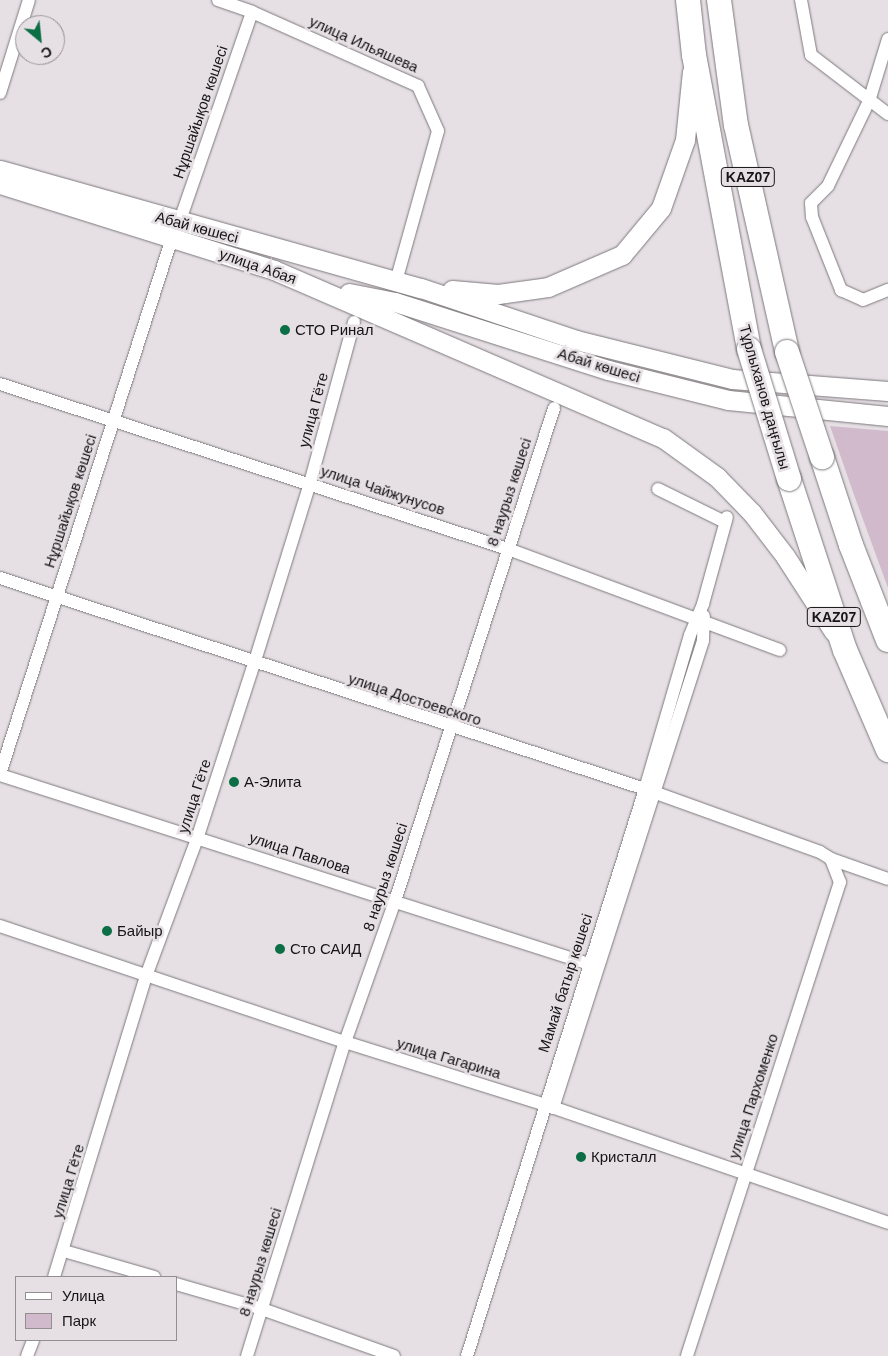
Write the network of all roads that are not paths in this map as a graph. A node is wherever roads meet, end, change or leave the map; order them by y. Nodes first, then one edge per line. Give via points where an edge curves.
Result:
1 (29, 0) edge
2 (218, 0) edge
3 (688, 0) edge
4 (719, 0) edge
5 (801, 0) edge
6 (252, 12) junction
7 (888, 39) edge
8 (694, 55) junction
9 (0, 93) edge
10 (869, 101) junction
11 (888, 114) edge
12 (0, 170) edge
13 (0, 184) edge
14 (175, 230) junction
15 (396, 281) junction
16 (316, 287) junction
17 (421, 288) junction
18 (888, 290) edge
19 (354, 322) dead end
20 (0, 384) edge
21 (888, 391) edge
22 (554, 408) dead end
23 (888, 416) edge
24 (113, 419) junction
25 (310, 484) junction
26 (658, 489) dead end
27 (851, 545) junction
28 (508, 549) junction
29 (0, 578) edge
30 (56, 597) junction
31 (888, 609) edge
32 (700, 621) junction
33 (888, 640) edge
34 (780, 650) dead end
35 (845, 650) junction
36 (254, 664) junction
37 (450, 728) junction
38 (888, 750) edge
39 (0, 775) edge
40 (650, 791) junction
41 (198, 836) junction
42 (831, 859) junction
43 (888, 879) edge
44 (395, 901) junction
45 (0, 926) edge
46 (588, 964) junction
47 (146, 976) junction
48 (345, 1042) junction
49 (548, 1106) junction
50 (745, 1173) junction
51 (888, 1223) edge
52 (64, 1251) junction
53 (54, 1276) edge
54 (151, 1276) edge
55 (178, 1285) edge
56 (262, 1309) junction
57 (33, 1341) edge
58 (27, 1356) edge
59 (247, 1356) edge
60 (394, 1356) edge
61 (467, 1356) edge
62 (687, 1356) edge

1 - 9 street
2 - 6 street, улица Ильяшева
3 - 8 highway, Тұрлыханов даңғылы / KAZ07
4 - 27 highway, KAZ07, bridge via 736,125 787,352
5 - 10 street via 811,55
6 - 14 street, Нұршайықов көшесі
6 - 15 street, улица Ильяшева via 418,86 438,131
7 - 10 street
8 - 17 main road via 685,140 661,208 622,255 548,287 498,294
8 - 35 highway, Тұрлыханов даңғылы / KAZ07, bridge via 748,350
10 - 11 street
10 - 18 street via 828,186 811,203 812,217 842,290 863,300
12 - 14 main road, Абай көшесі
13 - 14 main road, Абай көшесі
14 - 15 main road, Абай көшесі
14 - 16 main road, улица Абая
14 - 24 street, Нұршайықов көшесі
15 - 17 main road, Абай көшесі
16 - 23 main road, Абай көшесі via 395,302 608,370 728,400
16 - 35 main road via 663,438 717,477 752,513 785,556
17 - 21 main road, Абай көшесі via 576,340 732,379
19 - 25 street, улица Гёте
20 - 24 street, улица Чайжунусов
22 - 28 street, 8 наурыз көшесі
24 - 25 street, улица Чайжунусов
24 - 30 street, Нұршайықов көшесі
25 - 28 street, улица Чайжунусов
25 - 36 street, улица Гёте
26 - 32 street, Мамай батыр көшесі via 726,519
27 - 31 main road
27 - 33 highway, KAZ07
28 - 32 street, улица Чайжунусов
28 - 37 street, 8 наурыз көшесі
29 - 30 street, улица Достоевского
30 - 36 street, улица Достоевского
30 - 39 street, Нұршайықов көшесі
32 - 34 street, улица Чайжунусов
32 - 40 street, Мамай батыр көшесі
35 - 38 highway, Тұрлыханов даңғылы / KAZ07
36 - 37 street, улица Достоевского
36 - 41 street, улица Гёте
37 - 40 street, улица Достоевского
37 - 44 street, 8 наурыз көшесі
39 - 41 street, улица Павлова
40 - 42 street, улица Достоевского via 820,852
40 - 46 street, Мамай батыр көшесі
40 - 49 street, Мамай батыр көшесі
41 - 44 street, улица Павлова
41 - 47 street, улица Гёте
42 - 43 street
42 - 50 street, улица Пархоменко via 840,882
44 - 46 street, улица Павлова
44 - 48 street, 8 наурыз көшесі
45 - 47 street, улица Гагарина
46 - 49 street, Мамай батыр көшесі
47 - 48 street, улица Гагарина
47 - 52 street, улица Гёте
48 - 49 street, улица Гагарина
48 - 56 street, 8 наурыз көшесі
49 - 50 street, улица Гагарина
49 - 61 street, Мамай батыр көшесі
50 - 51 street, улица Гагарина
50 - 62 street, улица Пархоменко
52 - 53 street, улица Гёте
52 - 54 street
55 - 56 street
56 - 59 street, 8 наурыз көшесі
56 - 60 street
57 - 58 street

